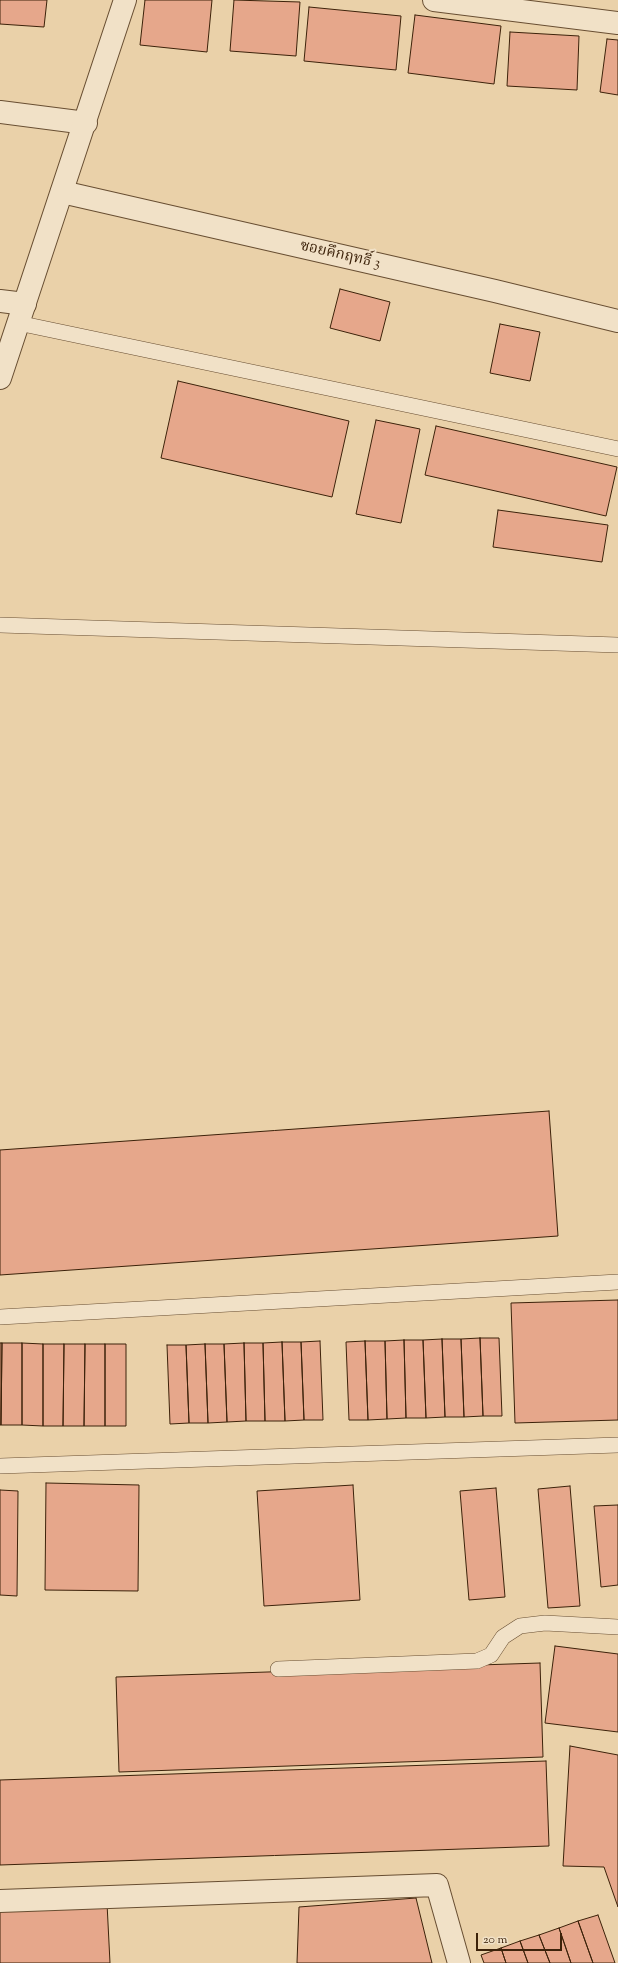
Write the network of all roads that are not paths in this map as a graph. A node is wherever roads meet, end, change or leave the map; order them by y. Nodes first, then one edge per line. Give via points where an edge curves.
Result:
1 (125, 0) edge
2 (434, 0) edge
3 (618, 23) edge
4 (0, 112) edge
5 (86, 123) junction
6 (62, 192) junction
7 (0, 301) edge
8 (22, 313) junction
9 (618, 321) edge
10 (0, 378) edge
11 (618, 449) edge
12 (0, 625) edge
13 (618, 645) edge
14 (618, 1282) edge
15 (0, 1317) edge
16 (618, 1445) edge
17 (0, 1466) edge
18 (618, 1627) edge
19 (278, 1669) dead end
20 (0, 1901) edge
21 (460, 1963) edge

1 - 5 street
2 - 3 street
4 - 5 street
5 - 6 street
6 - 8 street
6 - 9 street, ซอยคึกฤทธิ์ 3
7 - 8 street
8 - 10 street
8 - 11 lane
12 - 13 lane
14 - 15 lane
16 - 17 lane
18 - 19 lane via 545,1623 520,1626 503,1637 491,1655 477,1661
20 - 21 street via 437,1885

